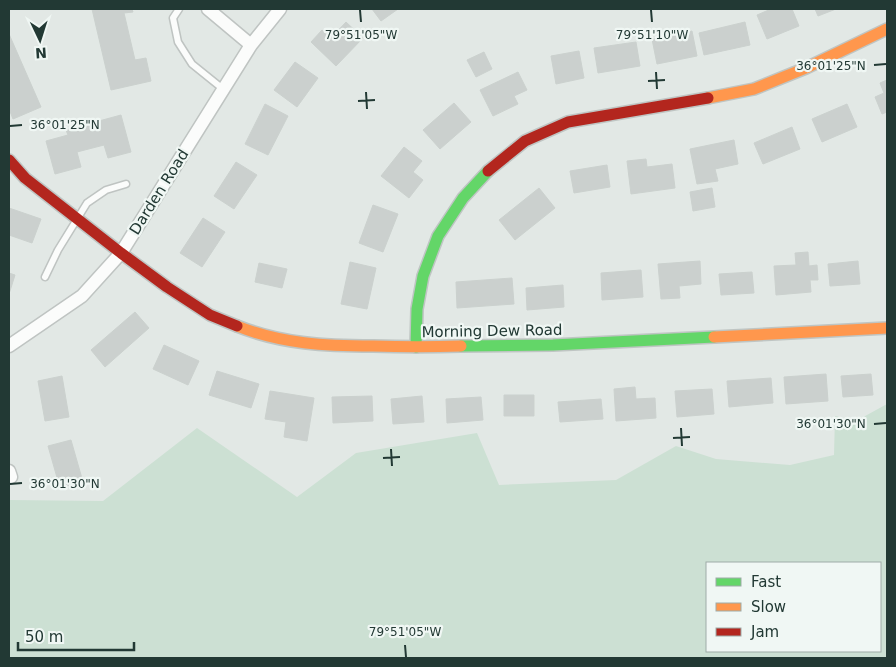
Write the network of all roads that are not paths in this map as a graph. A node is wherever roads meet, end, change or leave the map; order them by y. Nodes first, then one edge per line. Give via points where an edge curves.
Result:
1 (179, 9) edge
2 (208, 9) edge
3 (280, 9) edge
4 (887, 29) edge
5 (251, 44) junction
6 (223, 89) junction
7 (9, 160) edge
8 (126, 184) dead end
9 (77, 219) junction
10 (120, 253) junction
11 (45, 277) dead end
12 (887, 328) edge
13 (9, 346) edge
14 (416, 347) junction

1 - 6 lane via 173,18 178,42 192,64
2 - 5 street
3 - 5 street, Darden Road
4 - 14 street via 754,89 568,122 525,141 492,167 462,198 438,236 422,276
5 - 6 street, Darden Road
6 - 10 street, Darden Road
7 - 9 street, Morning Dew Road via 25,178
8 - 9 lane via 106,190 87,203
9 - 10 street, Morning Dew Road
9 - 11 lane
10 - 13 street, Darden Road via 82,296
10 - 14 street, Morning Dew Road via 210,315 256,334 335,346
12 - 14 street, Morning Dew Road via 553,345

